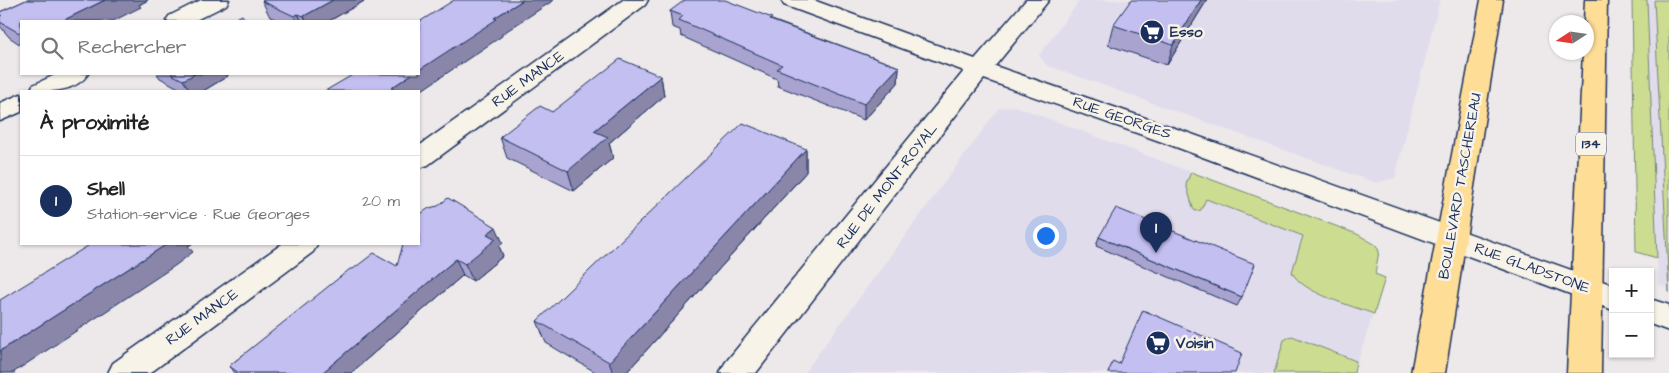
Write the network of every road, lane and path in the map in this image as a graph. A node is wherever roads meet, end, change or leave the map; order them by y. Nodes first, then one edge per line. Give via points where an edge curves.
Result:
1 (218, 0) edge
2 (636, 0) edge
3 (792, 0) edge
4 (1038, 0) edge
5 (1492, 0) edge
6 (1596, 0) edge
7 (179, 20) edge
8 (979, 69) junction
9 (74, 75) edge
10 (44, 90) edge
11 (20, 103) edge
12 (0, 113) edge
13 (420, 158) edge
14 (1451, 239) junction
15 (301, 245) edge
16 (1600, 293) edge
17 (1653, 313) edge
18 (1669, 318) edge
19 (125, 373) edge
20 (737, 373) edge
21 (1428, 373) edge
22 (1584, 373) edge

1 - 7 street
2 - 13 street, RUE MANCE
3 - 8 street, RUE GEORGES
4 - 8 street, RUE DE MONT-ROYAL
5 - 14 main road, BOULEVARD TASCHEREAU
6 - 16 main road, 134
8 - 14 street, RUE GEORGES via 1166,133
8 - 20 street, RUE DE MONT-ROYAL
9 - 10 street
11 - 12 street
14 - 16 street, RUE GLADSTONE
14 - 21 main road, BOULEVARD TASCHEREAU
15 - 19 street, RUE MANCE
16 - 22 main road, 134
17 - 18 street

